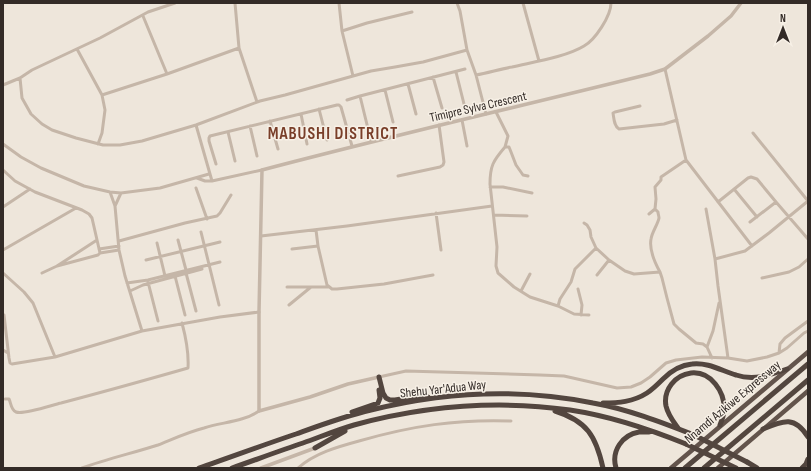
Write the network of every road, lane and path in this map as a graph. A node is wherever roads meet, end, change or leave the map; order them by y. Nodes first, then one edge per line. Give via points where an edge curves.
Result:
1 (175, 3) edge
2 (235, 3) edge
3 (339, 3) edge
4 (457, 3) edge
5 (523, 3) edge
6 (612, 3) edge
7 (741, 3) edge
8 (412, 12) dead end
9 (142, 16) junction
10 (342, 31) junction
11 (239, 48) junction
12 (77, 49) junction
13 (467, 50) junction
14 (539, 61) junction
15 (465, 69) dead end
16 (665, 69) junction
17 (456, 72) junction
18 (167, 74) junction
19 (476, 75) junction
20 (353, 76) junction
21 (433, 77) junction
22 (20, 78) junction
23 (408, 84) junction
24 (3, 85) edge
25 (385, 90) junction
26 (102, 95) junction
27 (360, 96) junction
28 (347, 100) dead end
29 (257, 102) junction
30 (464, 104) dead end
31 (640, 106) dead end
32 (442, 108) dead end
33 (319, 109) junction
34 (496, 112) junction
35 (301, 114) junction
36 (416, 114) dead end
37 (486, 114) junction
38 (462, 120) junction
39 (677, 120) junction
40 (270, 121) junction
41 (392, 122) dead end
42 (196, 125) junction
43 (439, 125) junction
44 (250, 126) junction
45 (228, 132) junction
46 (752, 133) dead end
47 (327, 140) dead end
48 (371, 141) junction
49 (3, 144) edge
50 (98, 144) junction
51 (308, 144) dead end
52 (352, 146) junction
53 (467, 146) dead end
54 (505, 147) junction
55 (278, 148) dead end
56 (257, 156) dead end
57 (686, 160) junction
58 (235, 161) dead end
59 (216, 164) dead end
60 (3, 170) edge
61 (262, 170) junction
62 (210, 174) junction
63 (398, 176) dead end
64 (528, 176) dead end
65 (196, 178) junction
66 (212, 181) junction
67 (490, 187) junction
68 (196, 188) dead end
69 (30, 189) junction
70 (734, 189) junction
71 (110, 192) junction
72 (121, 193) junction
73 (532, 193) dead end
74 (231, 195) dead end
75 (718, 202) junction
76 (776, 202) junction
77 (115, 206) junction
78 (492, 206) junction
79 (3, 207) edge
80 (76, 208) junction
81 (655, 209) junction
82 (706, 209) dead end
83 (436, 213) junction
84 (649, 214) dead end
85 (494, 215) junction
86 (527, 216) dead end
87 (757, 217) junction
88 (789, 217) junction
89 (207, 219) junction
90 (750, 222) dead end
91 (584, 223) dead end
92 (316, 230) junction
93 (201, 232) dead end
94 (260, 236) junction
95 (808, 239) edge
96 (97, 240) junction
97 (178, 240) dead end
98 (118, 241) junction
99 (220, 242) dead end
100 (157, 243) dead end
101 (204, 246) junction
102 (318, 246) junction
103 (752, 246) junction
104 (119, 248) junction
105 (596, 248) junction
106 (292, 249) dead end
107 (3, 250) edge
108 (441, 250) dead end
109 (99, 251) junction
110 (181, 252) junction
111 (160, 256) junction
112 (715, 258) junction
113 (808, 259) edge
114 (146, 260) dead end
115 (609, 260) junction
116 (220, 262) dead end
117 (210, 265) junction
118 (57, 266) junction
119 (186, 272) junction
120 (660, 272) junction
121 (3, 273) edge
122 (42, 273) dead end
123 (530, 274) dead end
124 (433, 275) dead end
125 (597, 275) dead end
126 (165, 276) junction
127 (175, 276) junction
128 (762, 278) dead end
129 (148, 282) junction
130 (127, 283) junction
131 (288, 287) dead end
132 (311, 287) junction
133 (329, 287) junction
134 (578, 290) dead end
135 (130, 291) junction
136 (522, 291) junction
137 (720, 301) junction
138 (219, 305) dead end
139 (289, 305) dead end
140 (558, 306) junction
141 (196, 311) dead end
142 (259, 312) junction
143 (588, 314) dead end
144 (4, 315) edge
145 (185, 315) dead end
146 (581, 315) junction
147 (158, 321) dead end
148 (808, 321) edge
149 (182, 323) junction
150 (142, 331) junction
151 (808, 331) edge
152 (707, 347) junction
153 (3, 350) edge
154 (808, 352) edge
155 (8, 353) junction
156 (779, 353) junction
157 (55, 356) junction
158 (712, 358) junction
159 (728, 358) junction
160 (808, 364) edge
161 (787, 370) junction
162 (377, 377) junction
163 (808, 380) edge
164 (808, 391) edge
165 (437, 398) junction
166 (5, 399) dead end
167 (593, 403) junction
168 (544, 408) junction
169 (259, 411) junction
170 (344, 418) junction
171 (511, 421) dead end
172 (354, 425) junction
173 (720, 425) junction
174 (678, 428) junction
175 (763, 429) junction
176 (655, 432) junction
177 (808, 437) edge
178 (315, 448) joint
179 (808, 459) edge
180 (279, 461) junction
181 (82, 468) edge
182 (199, 468) edge
183 (232, 468) edge
184 (260, 468) edge
185 (273, 468) edge
186 (298, 468) edge
187 (603, 468) edge
188 (616, 468) edge
189 (671, 468) edge
190 (685, 468) edge
191 (704, 468) edge
192 (718, 468) edge
193 (736, 468) edge
194 (757, 468) edge
195 (802, 468) edge

1 - 9 street
2 - 11 street
3 - 10 street
4 - 13 street
5 - 14 street
6 - 14 street via 598,32 585,46
7 - 16 street, Timipre Sylva Crescent via 711,34
8 - 10 street
9 - 12 street
9 - 18 street
10 - 20 street
11 - 18 street
11 - 29 street
12 - 22 street
12 - 26 street
13 - 19 street
13 - 20 street
14 - 19 street
15 - 17 street
16 - 34 street, Timipre Sylva Crescent
16 - 39 street
17 - 21 street
17 - 30 street
18 - 26 street
19 - 37 street
20 - 29 street
21 - 23 street
21 - 32 street
22 - 24 street
22 - 50 street via 22,98 36,118 52,130
23 - 25 street
23 - 36 street
25 - 27 street
25 - 41 street
26 - 50 street via 105,110
27 - 28 street
27 - 48 street
29 - 42 street
31 - 39 street via 615,112 617,128 664,124
33 - 35 street
33 - 47 street
33 - 52 street via 337,105 341,107
34 - 37 street, Timipre Sylva Crescent
34 - 54 street via 508,136
35 - 40 street
35 - 51 street
37 - 38 street, Timipre Sylva Crescent
38 - 43 street, Timipre Sylva Crescent
38 - 53 street
39 - 57 street
40 - 44 street
40 - 55 street
42 - 50 street via 127,144
42 - 62 street
43 - 48 street, Timipre Sylva Crescent
43 - 63 street via 443,165
44 - 45 street
44 - 56 street
45 - 58 street
45 - 59 street via 209,138
46 - 88 street via 808,201
48 - 52 street, Timipre Sylva Crescent
49 - 71 street, Timipre Sylva Crescent via 27,161 46,170 84,186
52 - 61 street, Timipre Sylva Crescent
54 - 64 street via 509,147 522,175
54 - 67 street via 491,167
57 - 75 street
57 - 81 street via 661,177 655,187
60 - 69 street
61 - 66 street, Timipre Sylva Crescent
61 - 94 street
62 - 65 street, Timipre Sylva Crescent
62 - 66 street
65 - 66 street, Timipre Sylva Crescent
65 - 72 street, Timipre Sylva Crescent via 160,188
67 - 73 street
67 - 78 street
68 - 89 street
69 - 79 street
69 - 80 street
70 - 75 street
70 - 76 street via 748,178 754,178
70 - 87 street
71 - 72 street, Timipre Sylva Crescent
71 - 77 street
72 - 77 street
74 - 89 street via 220,214
75 - 103 street
76 - 87 street
76 - 88 street
77 - 98 street
78 - 83 street
78 - 85 street
80 - 96 street via 92,218
80 - 107 street
81 - 84 street
81 - 120 street via 659,218 651,243
82 - 112 street
83 - 92 street
83 - 108 street
85 - 86 street
85 - 136 street via 498,272
87 - 90 street
88 - 95 street
88 - 103 street
89 - 98 street
91 - 105 street via 590,230
92 - 94 street
92 - 102 street
93 - 101 street
94 - 142 street
96 - 109 street
96 - 118 street
97 - 110 street
98 - 104 street
99 - 101 street
100 - 111 street
101 - 110 street
101 - 117 street
102 - 106 street
102 - 133 street
103 - 112 street via 744,252
104 - 109 street
104 - 130 street
105 - 115 street
105 - 140 street via 575,269
109 - 118 street via 98,255
110 - 111 street
110 - 119 street
111 - 114 street
111 - 126 street
112 - 137 street
113 - 128 street via 789,272
115 - 120 street via 634,274
115 - 125 street
116 - 117 street
117 - 119 street
117 - 138 street
118 - 122 street
119 - 126 street
119 - 127 street
119 - 141 street
120 - 152 street via 674,324 696,343
121 - 157 street via 33,303
123 - 136 street
124 - 133 street via 384,284 337,289
126 - 129 street
127 - 129 street
127 - 145 street
129 - 130 street
129 - 135 street
129 - 147 street
130 - 135 street
131 - 132 street
132 - 133 street
132 - 139 street
134 - 146 street via 582,305
135 - 150 street
136 - 140 street via 530,297
137 - 152 street
137 - 159 street
140 - 146 street
142 - 149 street
142 - 169 street
143 - 146 street
144 - 155 street
148 - 156 street via 785,338 780,344
149 - 150 street
149 - 166 street via 187,340 188,368 28,411 14,411 10,401
150 - 157 street
151 - 156 street
152 - 158 street
153 - 155 street
154 - 161 highway, Nnamdi Azikiwe Expressway
155 - 157 street via 12,364
156 - 159 street via 747,361
158 - 159 street
158 - 162 street via 684,358 666,363 641,383 617,388 564,376 406,371
160 - 190 highway, Nnamdi Azikiwe Expressway
161 - 167 highway via 749,378 702,364 685,365 673,370 640,397 617,403
161 - 173 highway, Nnamdi Azikiwe Expressway
162 - 165 highway via 383,393 390,400 420,396
162 - 169 street
162 - 170 highway via 380,401 352,412
163 - 191 highway
164 - 175 highway
165 - 167 highway, Shehu Yar'Adua Way via 478,394 530,394
165 - 170 highway, Shehu Yar'Adua Way via 377,408
167 - 174 highway, Shehu Yar'Adua Way
168 - 172 highway, Shehu Yar'Adua Way via 499,405 449,408
168 - 176 highway, Shehu Yar'Adua Way via 591,414
168 - 187 highway via 567,415 586,429 596,444
169 - 181 street via 239,420 202,428
170 - 182 highway, Shehu Yar'Adua Way
171 - 186 street via 454,422 393,432 317,454
172 - 178 highway
172 - 183 highway, Shehu Yar'Adua Way
173 - 174 highway via 724,404 717,386 709,378 692,373 675,380 666,394 666,408
173 - 189 highway, Nnamdi Azikiwe Expressway
174 - 194 highway, Shehu Yar'Adua Way, bridge
175 - 177 highway via 777,423 790,422 803,429
175 - 192 highway
176 - 188 highway via 639,432 625,437 616,450
176 - 193 highway, Shehu Yar'Adua Way, bridge
178 - 180 street
179 - 195 highway
180 - 184 street
180 - 185 street

